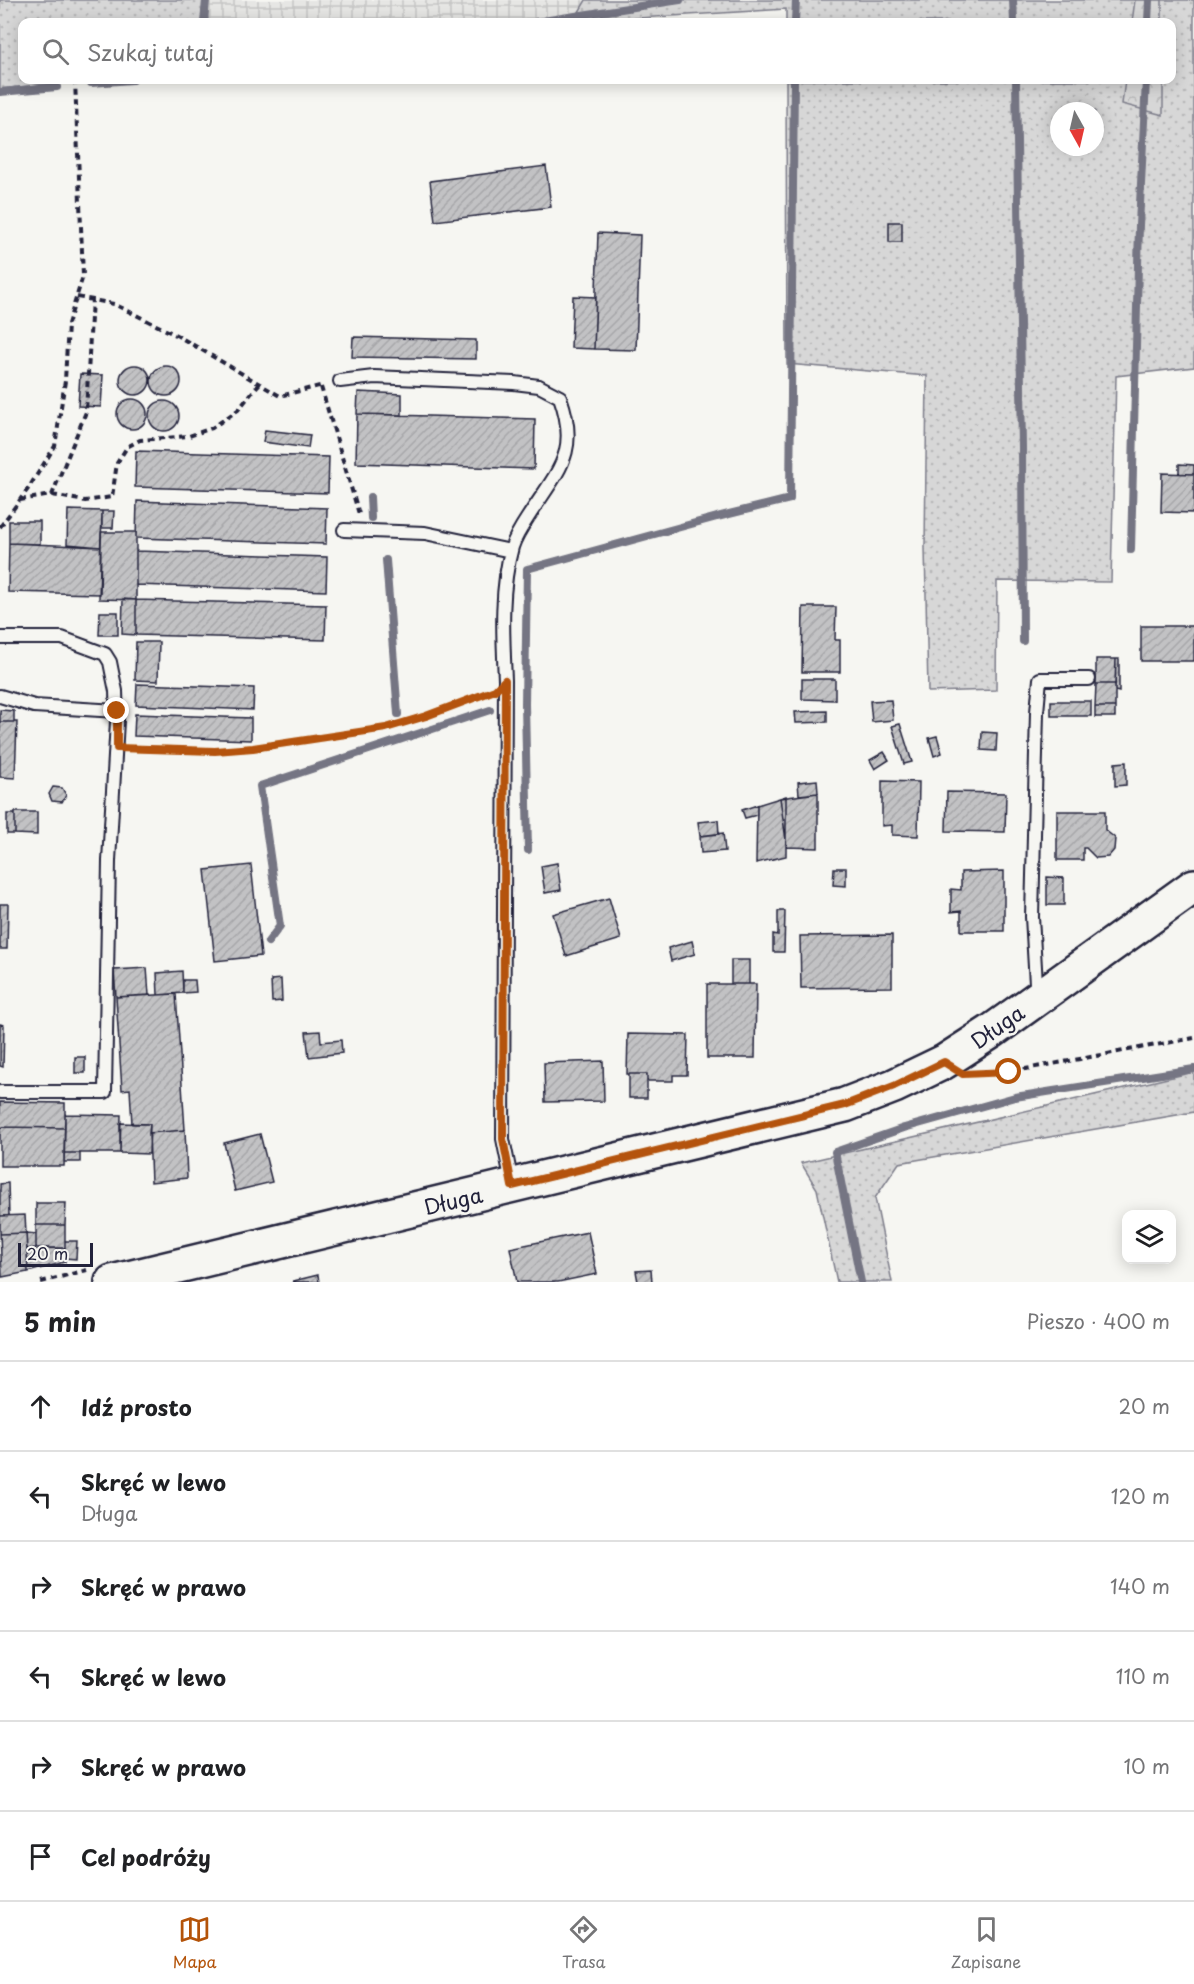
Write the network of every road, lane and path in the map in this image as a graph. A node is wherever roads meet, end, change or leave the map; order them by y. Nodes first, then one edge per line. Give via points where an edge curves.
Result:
1 (75, 84) edge
2 (77, 297) junction
3 (92, 298) junction
4 (340, 381) joint
5 (259, 384) junction
6 (320, 386) junction
7 (52, 495) junction
8 (19, 500) junction
9 (0, 527) edge
10 (344, 530) dead end
11 (364, 531) junction
12 (511, 551) junction
13 (0, 638) edge
14 (1089, 679) dead end
15 (505, 680) junction
16 (0, 696) edge
17 (117, 711) junction
18 (117, 748) junction
19 (1194, 885) edge
20 (1043, 994) junction
21 (1194, 1038) edge
22 (944, 1062) junction
23 (0, 1092) edge
24 (512, 1186) junction
25 (180, 1274) edge
26 (105, 1275) edge
27 (41, 1282) edge

1 - 2 path via 83,276
2 - 3 path
2 - 8 path via 68,324 65,381 55,446
3 - 5 path via 114,304 178,336
3 - 7 path via 86,412
4 - 6 path
4 - 12 lane via 374,376 514,383 539,386 560,397 569,439 564,458
5 - 6 path via 280,396
5 - 7 path via 238,410 212,428 189,436 140,440 126,447 117,464 112,497 85,501
6 - 11 path
7 - 8 path
8 - 9 path
10 - 11 lane
11 - 12 lane via 425,533
12 - 15 lane via 502,622
13 - 17 lane via 62,638 105,654 110,662
14 - 20 lane via 1040,679 1032,917 1036,984
15 - 18 path via 495,690 386,728 215,751
15 - 24 lane via 503,1139
16 - 17 lane via 34,706
17 - 18 lane
18 - 23 lane via 109,861 105,1092
19 - 20 street, Długa
20 - 22 street, Długa
21 - 22 path via 1009,1072 963,1074
22 - 24 street, Długa via 845,1105
24 - 25 street, Długa
25 - 26 street, Długa
26 - 27 path

